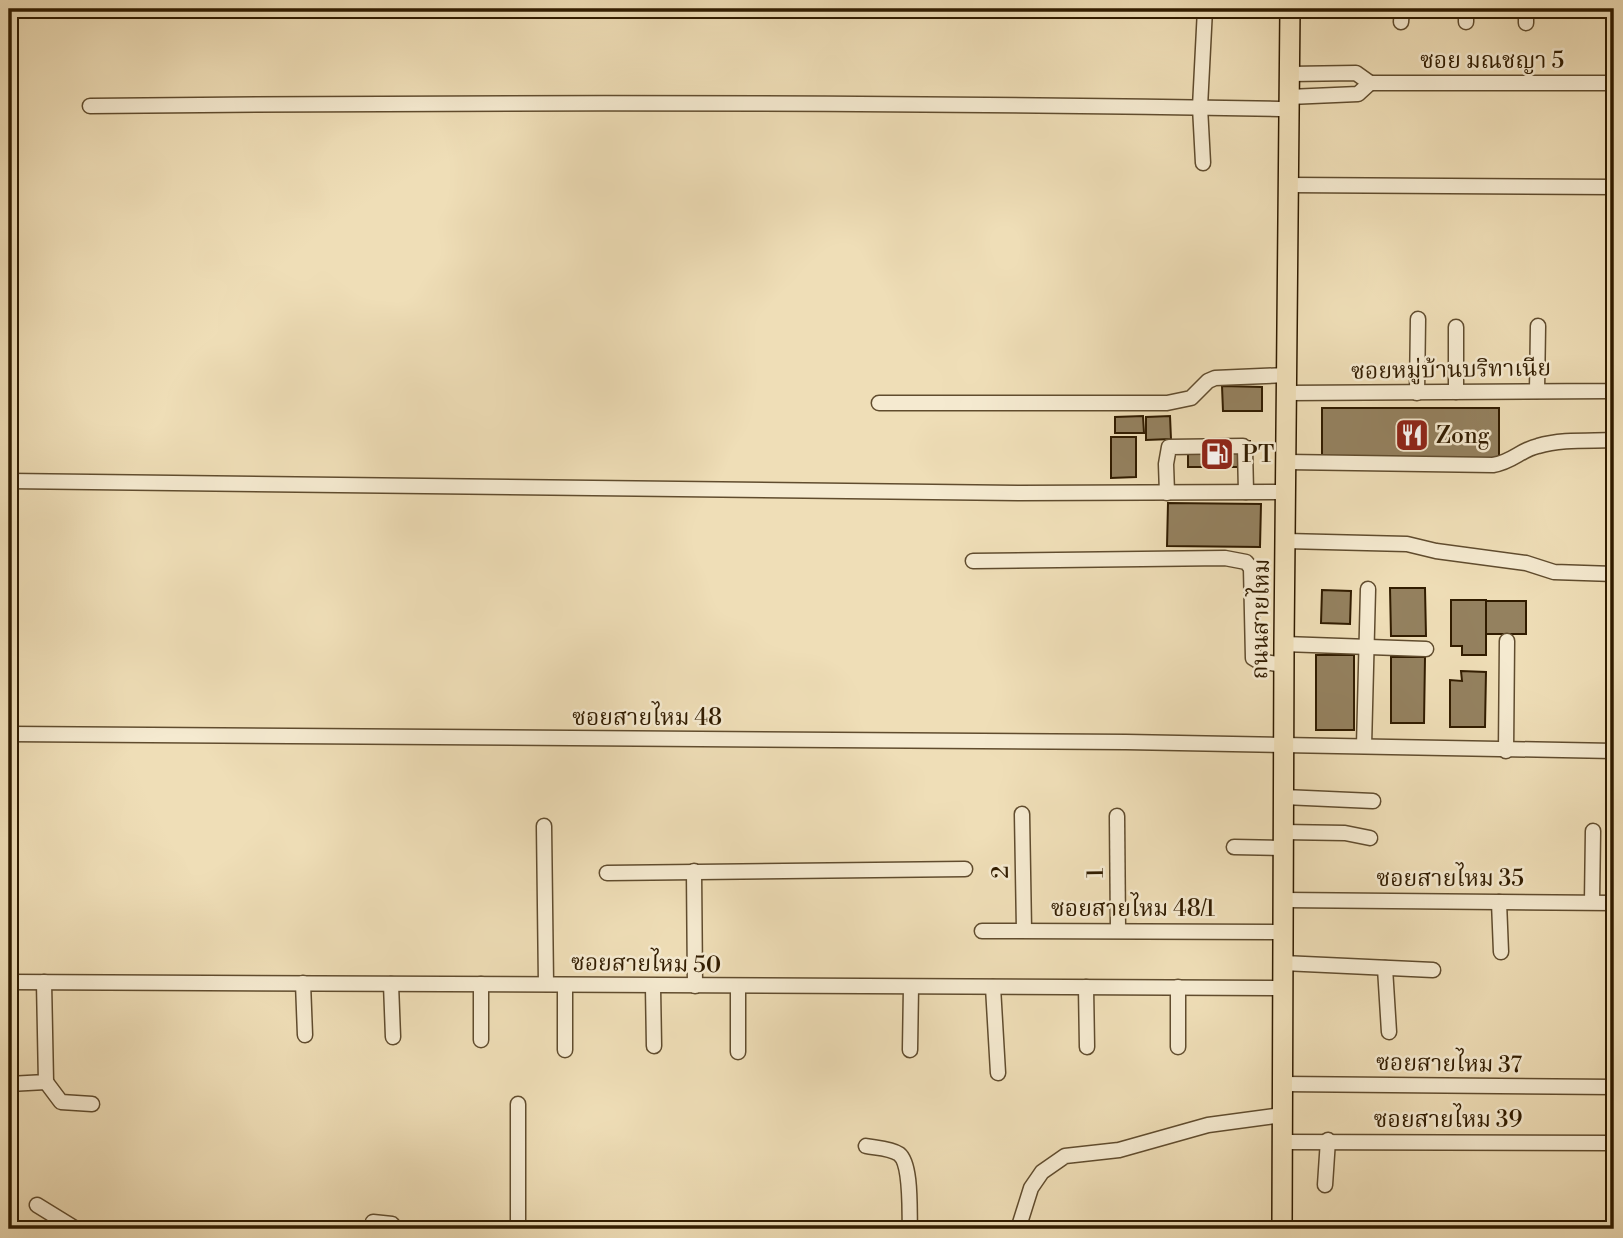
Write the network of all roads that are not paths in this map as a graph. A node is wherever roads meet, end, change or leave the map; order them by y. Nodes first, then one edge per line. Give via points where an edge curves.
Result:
1 (1205, 9) edge
2 (1290, 9) edge
3 (1290, 74) junction
4 (1370, 83) junction
5 (1614, 83) edge
6 (1289, 103) junction
7 (90, 106) dead end
8 (1199, 107) junction
9 (1203, 163) dead end
10 (1289, 185) junction
11 (1614, 187) edge
12 (1418, 319) dead end
13 (1538, 326) dead end
14 (1456, 327) dead end
15 (1287, 384) junction
16 (1614, 388) edge
17 (1537, 391) junction
18 (1456, 392) junction
19 (1417, 393) junction
20 (879, 403) dead end
21 (1614, 440) edge
22 (1287, 462) junction
23 (9, 481) edge
24 (1246, 492) junction
25 (1286, 492) junction
26 (1167, 493) junction
27 (1286, 541) junction
28 (973, 561) dead end
29 (1614, 574) edge
30 (1368, 589) dead end
31 (1507, 641) dead end
32 (1284, 644) junction
33 (1367, 646) junction
34 (1426, 649) dead end
35 (1284, 665) junction
36 (9, 734) edge
37 (1284, 744) junction
38 (1364, 746) junction
39 (1506, 751) junction
40 (1614, 751) edge
41 (1284, 797) junction
42 (1373, 801) dead end
43 (1022, 814) dead end
44 (1117, 816) dead end
45 (544, 826) dead end
46 (1593, 831) dead end
47 (1370, 838) dead end
48 (1283, 840) junction
49 (1234, 847) dead end
50 (965, 869) dead end
51 (694, 871) junction
52 (607, 873) dead end
53 (1284, 900) junction
54 (1499, 902) junction
55 (1592, 902) junction
56 (1614, 902) edge
57 (1024, 930) junction
58 (1118, 930) junction
59 (982, 931) dead end
60 (1284, 932) junction
61 (1501, 952) dead end
62 (1283, 963) junction
63 (1385, 968) junction
64 (1433, 970) dead end
65 (9, 982) edge
66 (44, 982) junction
67 (303, 983) junction
68 (391, 984) junction
69 (481, 984) junction
70 (546, 984) junction
71 (565, 985) junction
72 (695, 986) junction
73 (653, 987) junction
74 (738, 987) junction
75 (911, 987) junction
76 (993, 987) junction
77 (1086, 987) junction
78 (1178, 987) junction
79 (1283, 988) junction
80 (1389, 1032) dead end
81 (305, 1035) dead end
82 (393, 1037) dead end
83 (481, 1040) dead end
84 (654, 1046) dead end
85 (1087, 1047) dead end
86 (1178, 1048) dead end
87 (565, 1050) dead end
88 (910, 1050) dead end
89 (738, 1052) dead end
90 (998, 1073) dead end
91 (46, 1082) junction
92 (9, 1084) edge
93 (1283, 1084) junction
94 (1614, 1087) edge
95 (92, 1104) dead end
96 (518, 1104) dead end
97 (1282, 1115) junction
98 (1328, 1140) junction
99 (1282, 1142) junction
100 (1614, 1143) edge
101 (866, 1146) dead end
102 (1325, 1185) dead end
103 (37, 1205) dead end
104 (373, 1222) dead end
105 (1020, 1223) dead end
106 (76, 1229) edge
107 (396, 1229) edge
108 (518, 1229) edge
109 (910, 1229) edge
110 (1282, 1229) edge

1 - 8 street
2 - 3 main road, ถนนสายไหม
3 - 4 street via 1356,73
3 - 6 main road, ถนนสายไหม
4 - 5 street, ซอย มณชญา 5
4 - 6 street via 1358,94
6 - 8 street
6 - 10 main road, ถนนสายไหม
7 - 8 street
8 - 9 street
10 - 11 street
10 - 15 main road, ถนนสายไหม
12 - 19 street
13 - 17 street
14 - 18 street
15 - 19 street, ซอยหมู่บ้านบริทาเนีย
15 - 20 street, ซอยหมู่บ้านบริทาเนีย via 1215,378 1191,398 1167,403
15 - 22 main road, ถนนสายไหม
16 - 17 street, ซอยหมู่บ้านบริทาเนีย
17 - 18 street, ซอยหมู่บ้านบริทาเนีย
18 - 19 street, ซอยหมู่บ้านบริทาเนีย
21 - 22 street via 1548,443 1508,463 1493,465
22 - 25 main road, ถนนสายไหม
23 - 26 street
24 - 25 street
24 - 26 street
24 - 26 street via 1245,448 1225,445 1169,447
25 - 27 main road, ถนนสายไหม
27 - 29 street via 1407,544 1526,563 1554,572
27 - 32 main road, ถนนสายไหม
28 - 35 street via 1225,558 1246,562 1251,568 1253,658
30 - 33 street
31 - 39 street
32 - 33 street
32 - 35 main road, ถนนสายไหม
33 - 34 street
33 - 38 street
35 - 37 main road, ถนนสายไหม
36 - 37 street, ซอยสายไหม 48
37 - 38 street, ซอยสายไหม 48
37 - 41 main road, ถนนสายไหม
38 - 39 street, ซอยสายไหม 48
39 - 40 street, ซอยสายไหม 48
41 - 42 street
41 - 48 main road, ถนนสายไหม
43 - 57 street, 2
44 - 58 street, 1
45 - 70 street
46 - 55 street
47 - 48 street via 1345,834
48 - 49 street
48 - 53 main road, ถนนสายไหม
50 - 51 street
51 - 52 street
51 - 72 street
53 - 54 street, ซอยสายไหม 35
53 - 60 main road, ถนนสายไหม
54 - 55 street, ซอยสายไหม 35
54 - 61 street
55 - 56 street, ซอยสายไหม 35
57 - 58 street, ซอยสายไหม 48/1
57 - 59 street, ซอยสายไหม 48/1
58 - 60 street, ซอยสายไหม 48/1
60 - 62 main road, ถนนสายไหม
62 - 63 street
62 - 79 main road, ถนนสายไหม
63 - 64 street
63 - 80 street
65 - 66 street, ซอยสายไหม 50
66 - 67 street, ซอยสายไหม 50
66 - 91 street
67 - 68 street, ซอยสายไหม 50
67 - 81 street
68 - 69 street, ซอยสายไหม 50
68 - 82 street
69 - 70 street, ซอยสายไหม 50
69 - 83 street
70 - 71 street, ซอยสายไหม 50
71 - 73 street, ซอยสายไหม 50
71 - 87 street
72 - 73 street, ซอยสายไหม 50
72 - 74 street, ซอยสายไหม 50
73 - 84 street
74 - 75 street, ซอยสายไหม 50
74 - 89 street
75 - 76 street, ซอยสายไหม 50
75 - 88 street
76 - 77 street, ซอยสายไหม 50
76 - 90 street
77 - 78 street, ซอยสายไหม 50
77 - 85 street
78 - 79 street, ซอยสายไหม 50
78 - 86 street
79 - 93 main road, ถนนสายไหม
91 - 92 street
91 - 95 street via 61,1102
93 - 94 street, ซอยสายไหม 37
93 - 97 main road, ถนนสายไหม
96 - 108 street
97 - 99 main road, ถนนสายไหม
97 - 105 street via 1208,1125 1119,1150 1065,1156 1042,1172 1031,1188
98 - 99 street, ซอยสายไหม 39
98 - 100 street, ซอยสายไหม 39
98 - 102 street
99 - 110 main road, ถนนสายไหม
101 - 109 street via 900,1154 908,1179
103 - 106 street
104 - 107 street via 392,1224

